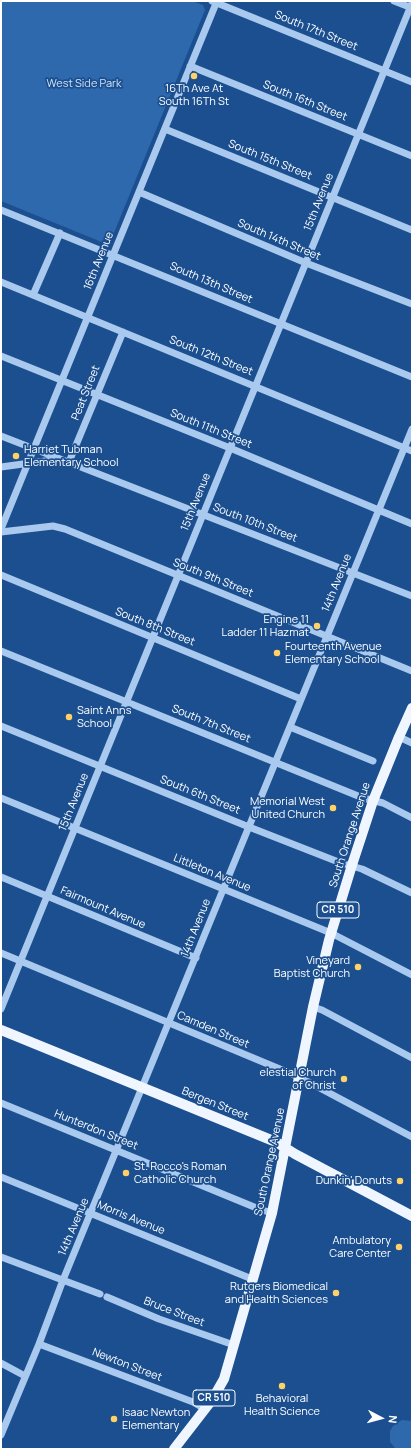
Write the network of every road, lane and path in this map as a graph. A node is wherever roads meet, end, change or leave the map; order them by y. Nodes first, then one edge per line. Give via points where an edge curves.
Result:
1 (394, 1) edge
2 (215, 2) edge
3 (411, 6) edge
4 (190, 66) junction
5 (384, 70) junction
6 (412, 82) edge
7 (165, 129) junction
8 (358, 134) junction
9 (412, 156) edge
10 (139, 192) junction
11 (333, 197) junction
12 (1, 210) edge
13 (412, 230) edge
14 (60, 233) junction
15 (114, 255) junction
16 (306, 263) junction
17 (1, 282) edge
18 (33, 295) junction
19 (412, 304) edge
20 (88, 318) junction
21 (281, 324) junction
22 (123, 332) junction
23 (1, 356) edge
24 (412, 377) edge
25 (62, 380) junction
26 (255, 387) junction
27 (96, 394) junction
28 (412, 429) edge
29 (1, 436) edge
30 (230, 448) junction
31 (404, 448) junction
32 (34, 449) junction
33 (412, 451) edge
34 (61, 459) junction
35 (69, 462) junction
36 (28, 463) junction
37 (1, 467) edge
38 (379, 510) junction
39 (203, 514) junction
40 (412, 524) edge
41 (1, 531) edge
42 (353, 573) junction
43 (1, 575) edge
44 (178, 576) junction
45 (412, 596) edge
46 (327, 637) junction
47 (153, 638) junction
48 (1, 650) edge
49 (412, 671) edge
50 (301, 700) junction
51 (126, 702) junction
52 (412, 708) edge
53 (1, 726) edge
54 (290, 727) junction
55 (399, 737) junction
56 (412, 743) edge
57 (373, 761) dead end
58 (275, 762) junction
59 (100, 766) junction
60 (1, 798) edge
61 (373, 801) junction
62 (412, 818) edge
63 (249, 827) junction
64 (75, 828) junction
65 (352, 865) junction
66 (1, 877) edge
67 (224, 890) junction
68 (412, 894) edge
69 (47, 896) junction
70 (331, 933) junction
71 (1, 953) edge
72 (196, 958) junction
73 (21, 961) junction
74 (412, 975) edge
75 (313, 1007) junction
76 (1, 1009) edge
77 (170, 1023) junction
78 (1, 1030) edge
79 (412, 1058) edge
80 (299, 1077) junction
81 (143, 1087) junction
82 (1, 1103) edge
83 (412, 1137) edge
84 (286, 1148) junction
85 (117, 1150) junction
86 (1, 1177) edge
87 (272, 1213) junction
88 (91, 1214) junction
89 (412, 1216) edge
90 (1, 1257) edge
91 (252, 1279) junction
92 (63, 1280) junction
93 (100, 1294) dead end
94 (107, 1297) dead end
95 (39, 1344) junction
96 (234, 1346) junction
97 (1, 1363) edge
98 (25, 1376) junction
99 (205, 1409) junction
100 (4, 1421) edge
101 (1, 1435) edge
102 (174, 1449) edge

1 - 3 street
2 - 4 street, 16th Avenue
2 - 5 street, South 17th Street
3 - 5 street, 15th Avenue
4 - 7 street, 16th Avenue
4 - 8 street, South 16th Street
5 - 6 street, South 17th Street
5 - 8 street, 15th Avenue
7 - 10 street, 16th Avenue
7 - 11 street, South 15th Street
8 - 9 street, South 16th Street
8 - 11 street, 15th Avenue
10 - 15 street, 16th Avenue
10 - 16 street, South 14th Street
11 - 13 street, South 15th Street
11 - 16 street, 15th Avenue
12 - 14 street, South 13th Street
14 - 15 street, South 13th Street
14 - 18 street
15 - 20 street, 16th Avenue
15 - 21 street, South 13th Street
16 - 19 street, South 14th Street
16 - 21 street, 15th Avenue
17 - 18 street, South 12th Street
18 - 20 street, South 12th Street
20 - 22 street, South 12th Street
20 - 25 street, 16th Avenue
21 - 24 street, South 13th Street
21 - 26 street, 15th Avenue
22 - 26 street, South 12th Street
22 - 27 street, Peat Street
23 - 25 street, South 11th Street
25 - 27 street, South 11th Street
25 - 32 street, 16th Avenue
26 - 30 street, 15th Avenue
26 - 31 street, South 12th Street
27 - 30 street, South 11th Street
27 - 35 street, Peat Street
28 - 31 street, 14th Avenue
29 - 32 street, South 10th Street
30 - 38 street, South 11th Street
30 - 39 street, 15th Avenue
31 - 33 street, South 12th Street
31 - 38 street, 14th Avenue
32 - 34 street, South 10th Street
32 - 36 street, 16th Avenue
34 - 35 street, South 10th Street
34 - 36 street
35 - 39 street, South 10th Street
36 - 37 street
36 - 41 street, 16th Avenue
38 - 40 street, South 11th Street
38 - 42 street, 14th Avenue
39 - 42 street, South 10th Street
39 - 44 street, 15th Avenue
41 - 44 street, South 9th Street via 53,526 65,529
42 - 45 street, South 10th Street
42 - 46 street, 14th Avenue
43 - 47 street, South 8th Street
44 - 46 street, South 9th Street
44 - 47 street, 15th Avenue
46 - 49 street, South 9th Street
46 - 50 street, 14th Avenue
47 - 50 street, South 8th Street
47 - 51 street, 15th Avenue
48 - 51 street, South 7th Street
50 - 54 street, 14th Avenue
51 - 58 street, South 7th Street
51 - 59 street, 15th Avenue
52 - 55 main road, South Orange Avenue / CR 510
53 - 59 street, South 6th Street
54 - 57 street
54 - 58 street, 14th Avenue
55 - 56 street
55 - 61 main road, South Orange Avenue / CR 510
58 - 61 street, South 7th Street
58 - 63 street, 14th Avenue
59 - 63 street, South 6th Street
59 - 64 street, 15th Avenue
60 - 64 street, Littleton Avenue
61 - 62 street, South 7th Street via 383,803
61 - 65 main road, South Orange Avenue / CR 510
63 - 65 street, South 6th Street
63 - 67 street, 14th Avenue
64 - 67 street, Littleton Avenue
64 - 69 street, 15th Avenue
65 - 68 street, South 6th Street
65 - 70 main road, South Orange Avenue / CR 510
66 - 69 street, Fairmount Avenue
67 - 70 street, Littleton Avenue
67 - 72 street, 14th Avenue
69 - 72 street, Fairmount Avenue
69 - 73 street, 15th Avenue
70 - 74 street, Littleton Avenue
70 - 75 main road, South Orange Avenue / CR 510
71 - 73 street, Camden Street
72 - 77 street, 14th Avenue
73 - 76 street, 15th Avenue
73 - 77 street, Camden Street
75 - 79 street
75 - 80 main road, South Orange Avenue / CR 510
77 - 80 street, Camden Street
77 - 81 street, 14th Avenue
78 - 81 main road, Bergen Street
80 - 83 street, Camden Street
80 - 84 main road, South Orange Avenue / CR 510
81 - 84 main road, Bergen Street
81 - 85 street, 14th Avenue
82 - 85 street, Hunterdon Street
84 - 87 main road, South Orange Avenue / CR 510
84 - 89 main road, Bergen Street
85 - 87 street, Hunterdon Street
85 - 88 street, 14th Avenue
86 - 88 street, Morris Avenue
87 - 91 main road, South Orange Avenue / CR 510
88 - 91 street, Morris Avenue
88 - 92 street, 14th Avenue
90 - 92 street
91 - 96 main road, South Orange Avenue / CR 510
92 - 93 street
92 - 95 street, 14th Avenue
94 - 96 street, Bruce Street
95 - 98 street, 14th Avenue
95 - 99 street, Newton Street via 194,1402
96 - 99 main road, South Orange Avenue / CR 510 via 221,1386
97 - 98 street
98 - 100 street, 14th Avenue
99 - 102 main road, South Orange Avenue / CR 510
100 - 101 street, 14th Avenue

